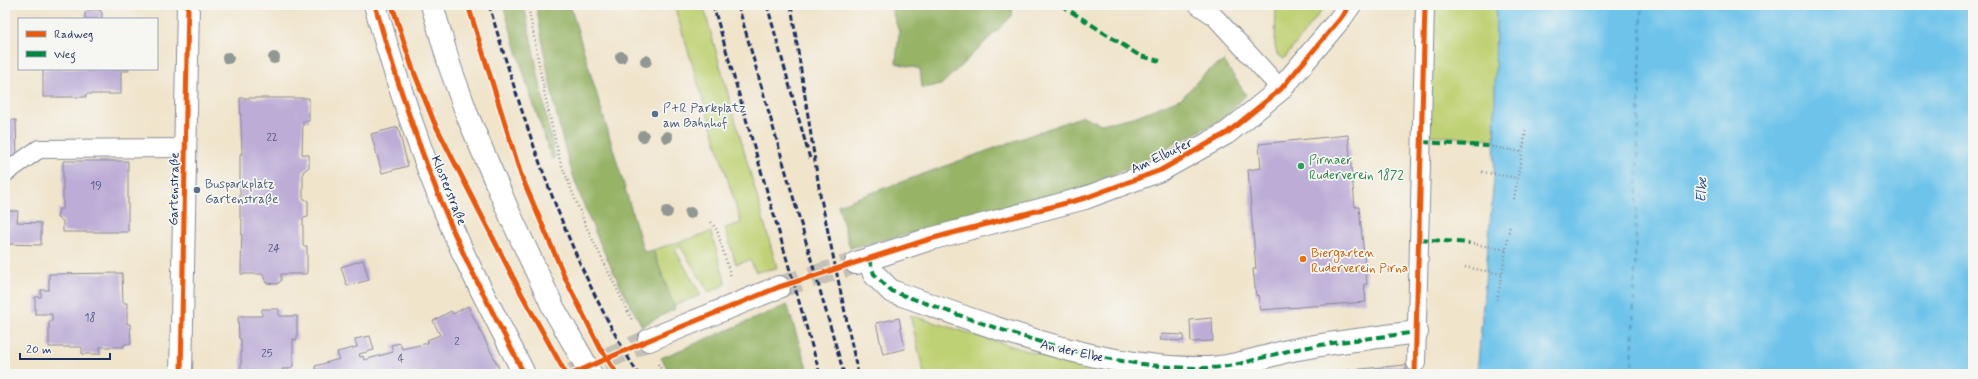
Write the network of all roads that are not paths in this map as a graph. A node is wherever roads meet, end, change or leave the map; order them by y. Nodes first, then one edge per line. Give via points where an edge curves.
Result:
1 (188, 5) edge
2 (375, 5) edge
3 (432, 5) edge
4 (1198, 5) edge
5 (1350, 5) edge
6 (1425, 5) edge
7 (1281, 88) junction
8 (184, 148) junction
9 (5, 173) edge
10 (862, 261) joint
11 (779, 287) tunnel mouth
12 (1417, 332) junction
13 (649, 340) tunnel mouth
14 (1416, 363) dead end
15 (181, 374) edge
16 (524, 374) edge
17 (591, 374) edge

1 - 8 street, Gartenstraße
2 - 16 street, Klosterstraße via 429,171 465,257
3 - 17 street via 450,67 486,159 554,309
4 - 7 lane via 1214,16
5 - 7 street, Am Elbufer
6 - 12 lane
7 - 10 street, Am Elbufer via 1227,133 1160,170 1085,198 930,239
8 - 9 lane via 39,149
8 - 15 street, Gartenstraße
10 - 12 street, An der Elbe via 891,291 1040,343 1167,367 1210,368 1289,351
11 - 13 street
12 - 14 lane

